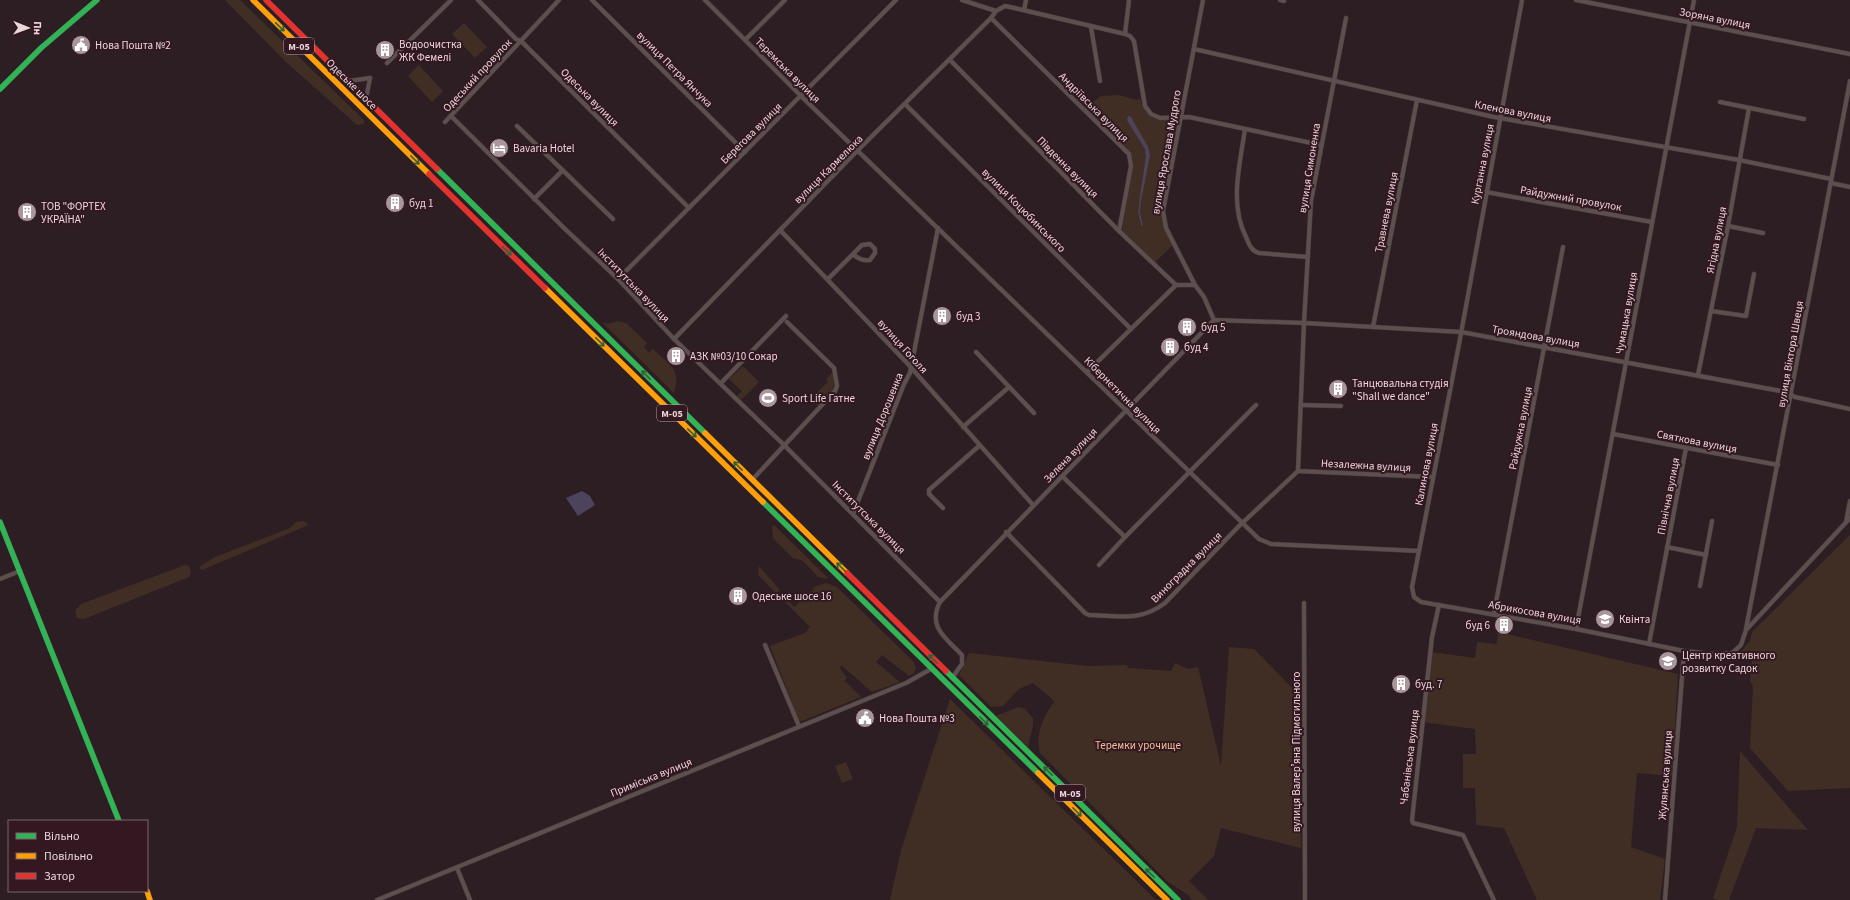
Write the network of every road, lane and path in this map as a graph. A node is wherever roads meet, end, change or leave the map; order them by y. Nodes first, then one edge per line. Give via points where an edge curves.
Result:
1 (98, 0) edge
2 (252, 0) edge
3 (266, 0) edge
4 (451, 0) edge
5 (478, 0) edge
6 (559, 0) edge
7 (592, 0) edge
8 (705, 0) edge
9 (785, 0) edge
10 (896, 0) edge
11 (962, 0) edge
12 (1026, 0) edge
13 (1129, 0) edge
14 (1203, 0) edge
15 (1522, 0) edge
16 (1576, 0) edge
17 (1694, 0) edge
18 (1024, 10) junction
19 (996, 11) junction
20 (991, 18) junction
21 (1346, 18) dead end
22 (1690, 22) junction
23 (1091, 26) junction
24 (1125, 34) junction
25 (745, 40) junction
26 (521, 41) junction
27 (1194, 49) junction
28 (1850, 54) edge
29 (950, 60) junction
30 (387, 63) dead end
31 (348, 81) junction
32 (1100, 81) dead end
33 (1850, 81) edge
34 (1334, 82) junction
35 (0, 89) edge
36 (801, 96) junction
37 (366, 99) junction
38 (1417, 100) junction
39 (1720, 102) dead end
40 (905, 104) junction
41 (1749, 108) junction
42 (451, 116) junction
43 (1180, 118) junction
44 (1500, 118) junction
45 (1804, 119) dead end
46 (446, 122) dead end
47 (517, 126) dead end
48 (1245, 129) junction
49 (1321, 145) junction
50 (1666, 147) junction
51 (858, 151) junction
52 (745, 152) junction
53 (1739, 160) junction
54 (562, 171) junction
55 (1831, 181) junction
56 (1850, 187) edge
57 (1486, 192) junction
58 (534, 199) junction
59 (689, 208) junction
60 (613, 219) dead end
61 (1652, 222) junction
62 (1728, 226) junction
63 (938, 228) junction
64 (780, 230) junction
65 (1118, 231) junction
66 (1763, 233) dead end
67 (1563, 247) dead end
68 (853, 254) junction
69 (1308, 257) junction
70 (1754, 274) dead end
71 (828, 278) junction
72 (618, 279) junction
73 (1176, 285) junction
74 (1196, 285) junction
75 (1711, 311) junction
76 (786, 316) dead end
77 (1214, 320) junction
78 (787, 322) dead end
79 (1304, 323) junction
80 (1373, 327) junction
81 (1131, 328) junction
82 (1461, 332) junction
83 (674, 339) junction
84 (1544, 347) junction
85 (976, 352) dead end
86 (1626, 362) junction
87 (911, 369) junction
88 (1087, 372) junction
89 (1698, 375) junction
90 (721, 383) junction
91 (1009, 387) junction
92 (1792, 395) junction
93 (1256, 404) dead end
94 (1301, 405) junction
95 (1341, 406) dead end
96 (1850, 409) edge
97 (1125, 411) junction
98 (1034, 413) dead end
99 (963, 427) junction
100 (1613, 434) junction
101 (784, 445) junction
102 (979, 446) junction
103 (1686, 448) junction
104 (1778, 466) junction
105 (1298, 471) junction
106 (1190, 473) junction
107 (1062, 476) junction
108 (1432, 477) junction
109 (752, 480) junction
110 (1850, 502) edge
111 (1033, 505) junction
112 (943, 508) dead end
113 (853, 514) junction
114 (1850, 518) edge
115 (1712, 521) dead end
116 (0, 522) edge
117 (1846, 522) junction
118 (1242, 523) junction
119 (1006, 532) junction
120 (1125, 537) junction
121 (1667, 547) junction
122 (1419, 551) junction
123 (1706, 555) junction
124 (1099, 565) dead end
125 (20, 571) junction
126 (0, 580) edge
127 (1700, 586) dead end
128 (1416, 600) joint
129 (940, 602) junction
130 (1304, 603) dead end
131 (1439, 605) junction
132 (1494, 613) junction
133 (1576, 628) junction
134 (1746, 630) junction
135 (765, 644) dead end
136 (1649, 644) junction
137 (1684, 651) junction
138 (931, 669) junction
139 (952, 678) junction
140 (799, 726) junction
141 (119, 820) edge
142 (457, 868) junction
143 (377, 900) edge
144 (470, 900) edge
145 (1166, 900) edge
146 (1178, 900) edge
147 (1305, 900) edge
148 (1494, 900) edge
149 (1665, 900) edge

1 - 35 main road via 41,48
2 -> 138 main road, Одеське шосе / М-05
3 - 31 main road, Одеське шосе / М-05
4 - 30 street
5 - 26 street, Одеська вулиця via 516,39
6 - 26 street, Одеський провулок
7 - 52 street, вулиця Петра Янчука
8 - 25 street, Теремська вулиця
9 - 25 street
10 - 36 street, Берегова вулиця
11 - 19 street
12 - 18 street
13 - 24 street
14 - 27 street, вулиця Ярослава Мудрого
15 - 44 street, Курганна вулиця
16 - 22 street, Зоряна вулиця
17 - 22 street, Чумацька вулиця
18 - 19 street via 1005,6
18 - 23 street
19 - 20 street, вулиця Кармелюка
20 - 29 street, вулиця Кармелюка
20 - 65 street, Андріївська вулиця via 1129,154 1131,166
21 - 34 street, вулиця Симоненка
22 - 28 street, Зоряна вулиця
22 - 50 street, Чумацька вулиця
23 - 24 street
23 - 32 street
24 - 43 street via 1134,41 1144,106 1151,114 1160,118
25 - 36 street, Теремська вулиця
26 - 42 street, Одеський провулок
26 - 59 street, Одеська вулиця
27 - 34 street, Кленова вулиця
27 - 43 street, вулиця Ярослава Мудрого
29 - 40 street, вулиця Кармелюка
29 - 65 street, Південна вулиця
31 - 37 main road, Одеське шосе / М-05
31 - 37 street via 370,78
33 - 55 street, вулиця Віктора Швеця
34 - 38 street, Кленова вулиця
34 - 49 street, вулиця Симоненка
36 - 51 street, Теремська вулиця
36 - 52 street, Берегова вулиця
109 -> 37 main road, Одеське шосе / М-05
38 - 44 street, Кленова вулиця
38 - 80 street, Травнева вулиця
39 - 41 street
40 - 51 street, вулиця Кармелюка
40 - 81 street, вулиця Коцюбинського
41 - 45 street
41 - 53 street, Ягідна вулиця
42 - 46 street, Одеський провулок
42 - 58 street, Інститутська вулиця
43 - 48 street via 1189,117
43 - 74 street, вулиця Ярослава Мудрого via 1163,220
44 - 50 street, Кленова вулиця
44 - 57 street, Курганна вулиця
47 - 54 street
48 - 49 street
48 - 69 street via 1237,204 1239,220 1250,245 1259,253
49 - 69 street, вулиця Симоненка via 1311,201
50 - 53 street, Кленова вулиця
50 - 61 street, Чумацька вулиця
51 - 63 street, Кібернетична вулиця
51 - 64 street, вулиця Кармелюка
52 - 59 street, Берегова вулиця
53 - 55 street, Кленова вулиця
53 - 62 street, Ягідна вулиця
54 - 58 street
54 - 60 street
55 - 56 street, Кленова вулиця
55 - 92 street, вулиця Віктора Швеця
57 - 61 street, Райдужний провулок
57 - 82 street, Курганна вулиця
58 - 72 street, Інститутська вулиця
59 - 72 street, Берегова вулиця
61 - 86 street, Чумацька вулиця
62 - 66 street
62 - 75 street, Ягідна вулиця
63 - 87 street, вулиця Дорошенка
63 - 88 street, Кібернетична вулиця
64 - 71 street, вулиця Гоголя
64 - 83 street, вулиця Кармелюка
65 - 73 street, Південна вулиця
67 - 84 street, Райдужна вулиця
68 - 68 street via 862,245 870,244 875,249 870,260 858,259
68 - 71 street
69 - 79 street, вулиця Симоненка
70 - 75 street via 1746,316
71 - 87 street, вулиця Гоголя
72 - 83 street, Інститутська вулиця
73 - 74 street
73 - 81 street
74 - 77 street, вулиця Ярослава Мудрого
75 - 89 street, Ягідна вулиця
76 - 90 street
77 - 79 street, Трояндова вулиця
77 - 97 street, Зелена вулиця
78 - 101 street via 834,368 837,386
79 - 80 street, Трояндова вулиця
79 - 94 street
80 - 82 street, Трояндова вулиця
81 - 88 street
82 - 84 street, Трояндова вулиця
82 - 108 street, Калинова вулиця
83 - 90 street, Інститутська вулиця
84 - 86 street, Трояндова вулиця
84 - 132 street, Райдужна вулиця
85 - 91 street
86 - 89 street, Трояндова вулиця
86 - 100 street, Чумацька вулиця
87 - 99 street, вулиця Гоголя
87 - 113 street, вулиця Дорошенка
88 - 97 street, Кібернетична вулиця
89 - 92 street, Трояндова вулиця
90 - 101 street, Інститутська вулиця
91 - 98 street
91 - 99 street
92 - 96 street, Трояндова вулиця
92 - 104 street, вулиця Віктора Швеця
93 - 106 street
94 - 95 street
94 - 105 street
97 - 106 street, Кібернетична вулиця
97 - 107 street, Зелена вулиця
99 - 102 street, вулиця Гоголя
100 - 103 street, Святкова вулиця
100 - 133 street, Чумацька вулиця
101 - 109 street
101 - 113 street, Інститутська вулиця
102 - 111 street, вулиця Гоголя
102 - 112 street via 930,490 929,494
103 - 104 street, Святкова вулиця
103 - 121 street, Північна вулиця
104 - 134 street, вулиця Віктора Швеця
105 - 108 street, Незалежна вулиця
105 - 118 street, Виноградна вулиця
106 - 118 street, Кібернетична вулиця
106 - 120 street
107 - 111 street, Зелена вулиця
107 - 120 street
108 - 122 street, Калинова вулиця
139 -> 109 main road, М-05
110 - 117 street
111 - 119 street, Зелена вулиця
113 - 129 street, Інститутська вулиця
114 - 117 street, Абрикосова вулиця
115 - 123 street
116 - 125 main road
117 - 134 street, Абрикосова вулиця
118 - 119 street, Виноградна вулиця via 1165,603 1153,612 1138,617 1085,613
118 - 122 street, Кібернетична вулиця via 1259,539 1271,544
119 - 129 street, Зелена вулиця
120 - 124 street
121 - 123 street, Північна вулиця
121 - 136 street, Північна вулиця
122 - 128 street, Калинова вулиця via 1412,587
123 - 127 street
125 - 126 street
125 - 141 main road
128 - 131 street, Абрикосова вулиця
129 - 139 street via 935,614 936,625 962,655 962,664
130 - 147 street, вулиця Валерʼяна Підмогильного
131 - 132 street, Абрикосова вулиця
131 - 148 street, Чабанівська вулиця via 1432,637 1412,820 1413,823 1463,835
132 - 133 street, Абрикосова вулиця
133 - 136 street, Абрикосова вулиця
134 - 137 street, Абрикосова вулиця via 1741,645 1732,653
135 - 140 street
136 - 137 street, Абрикосова вулиця
137 - 149 street, Жулянська вулиця
138 - 140 street, Приміська вулиця via 912,680
138 -> 145 main road, М-05
146 -> 139 main road, М-05
140 - 142 street, Приміська вулиця
142 - 143 street, Приміська вулиця
142 - 144 street

